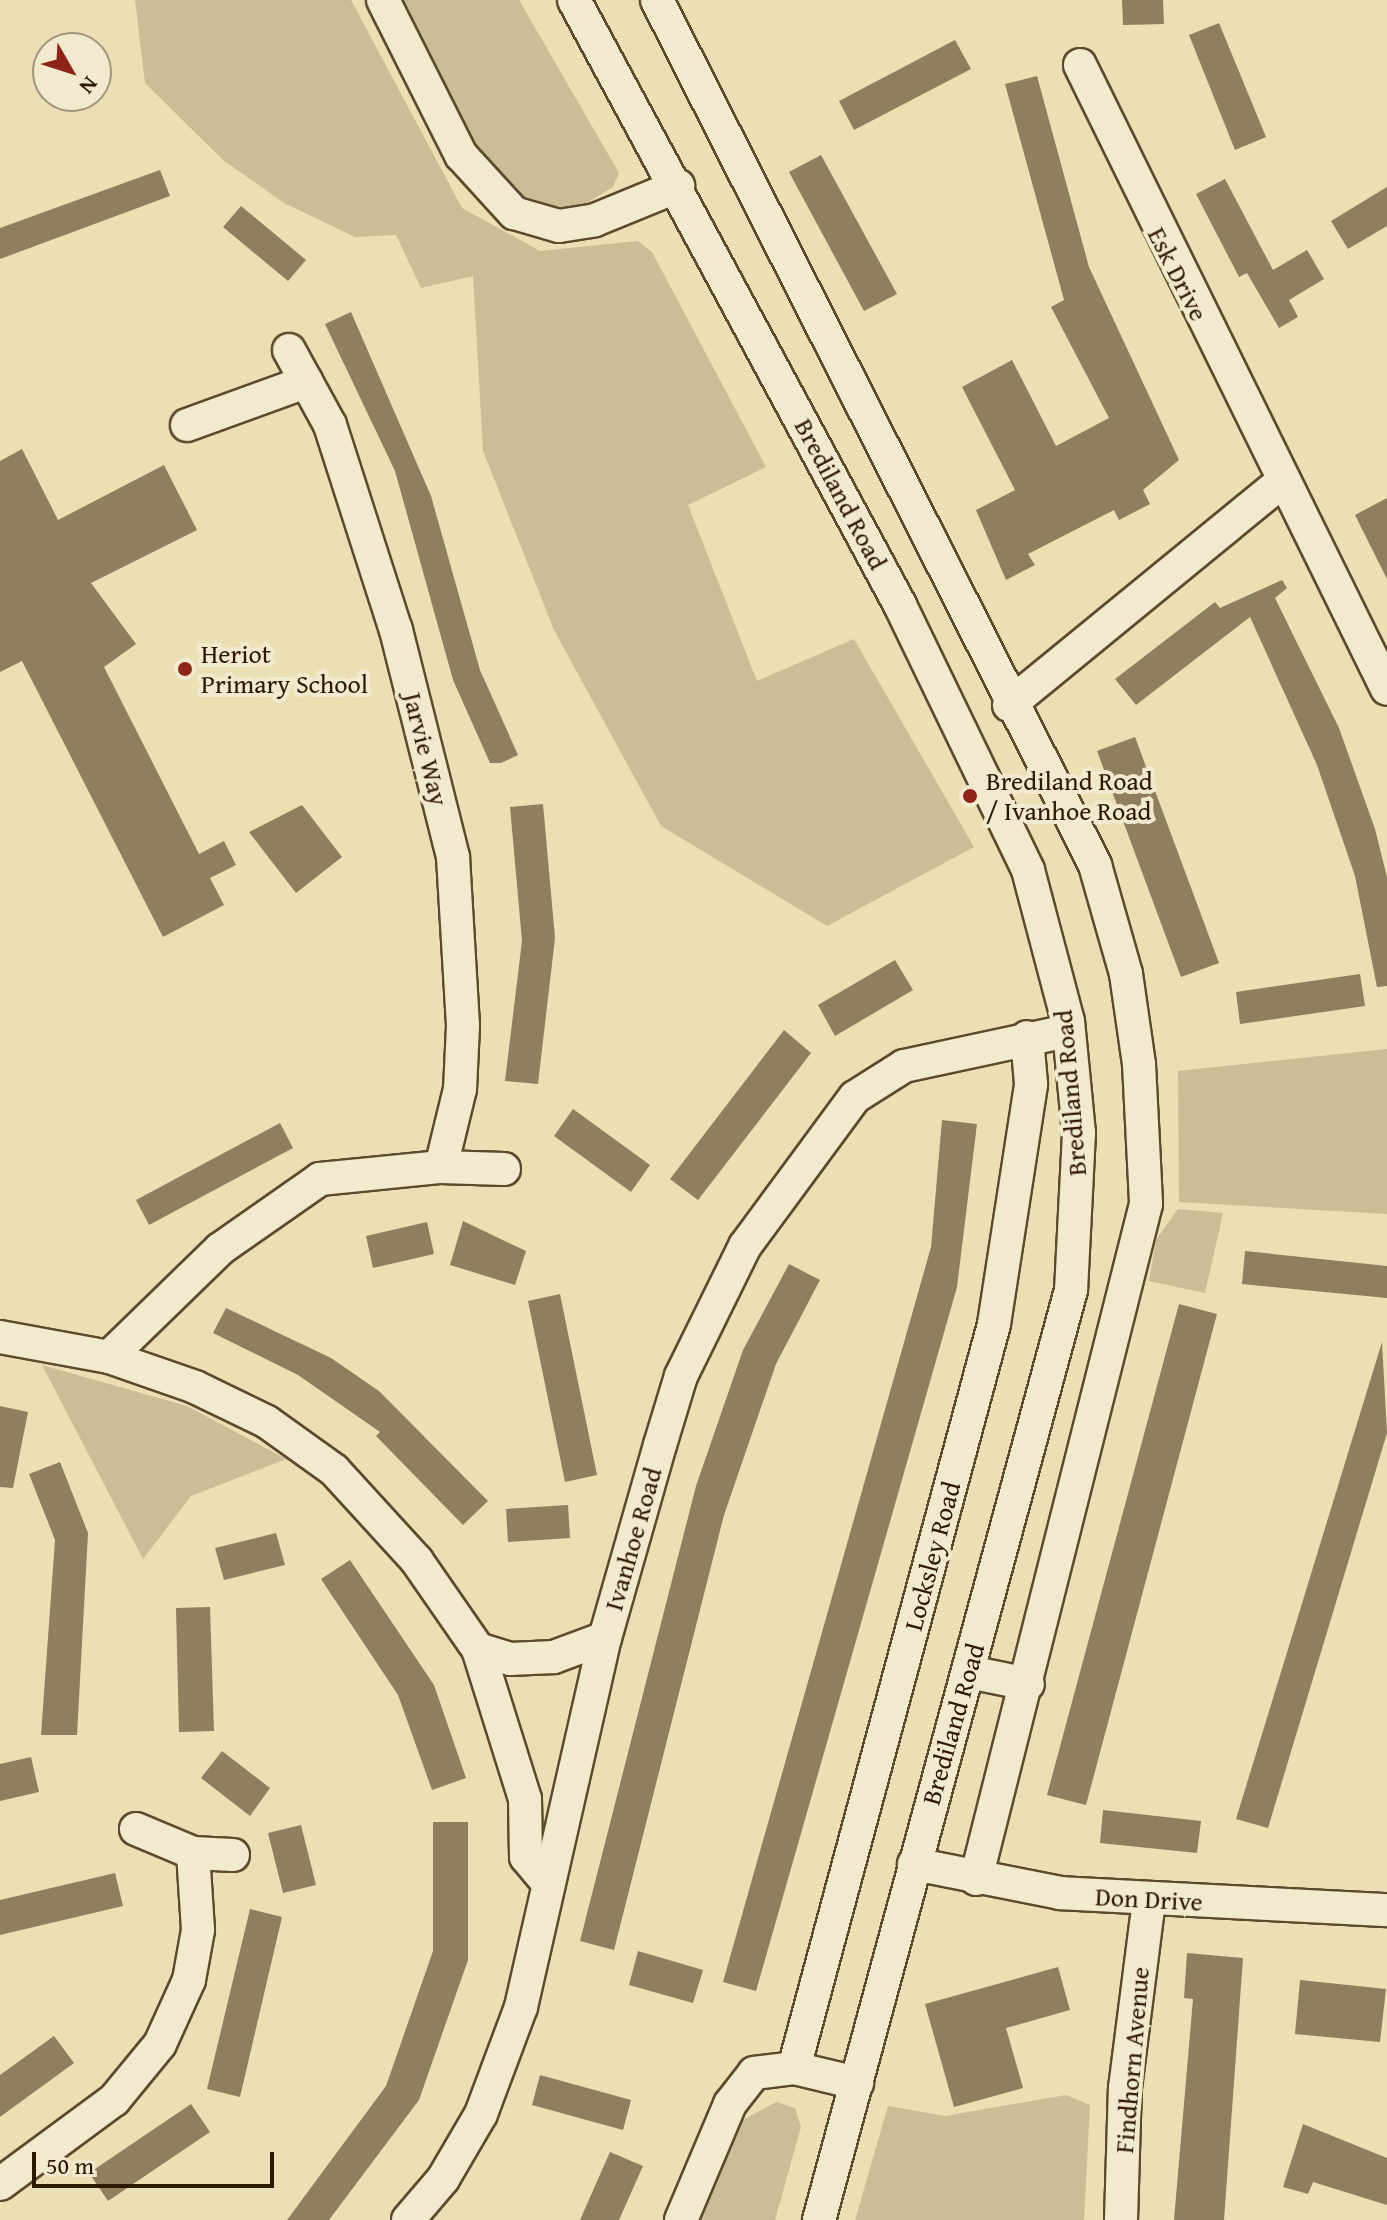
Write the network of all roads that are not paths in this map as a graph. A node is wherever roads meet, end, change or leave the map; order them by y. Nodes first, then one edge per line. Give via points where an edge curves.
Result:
1 (383, 0) edge
2 (574, 0) edge
3 (657, 0) edge
4 (1080, 65) dead end
5 (678, 186) junction
6 (289, 350) dead end
7 (306, 382) junction
8 (187, 425) dead end
9 (1284, 480) junction
10 (1387, 689) edge
11 (1009, 705) junction
12 (1067, 1031) junction
13 (1027, 1037) junction
14 (441, 1167) junction
15 (504, 1169) dead end
16 (0, 1337) edge
17 (109, 1357) junction
18 (605, 1638) junction
19 (478, 1649) junction
20 (969, 1672) junction
21 (1028, 1684) junction
22 (136, 1829) dead end
23 (193, 1853) junction
24 (233, 1855) dead end
25 (914, 1864) junction
26 (976, 1879) junction
27 (546, 1881) junction
28 (1149, 1900) junction
29 (1387, 1910) edge
30 (794, 2068) junction
31 (857, 2083) junction
32 (0, 2184) edge
33 (408, 2220) edge
34 (681, 2220) edge
35 (819, 2220) edge
36 (1121, 2220) edge

1 - 5 street via 461,155 514,213 559,226
2 - 5 street, Brediland Road
3 - 11 street, Brediland Road
4 - 9 street, Esk Drive
5 - 12 street, Brediland Road via 900,605 1028,870
6 - 7 street, Jarvie Way
7 - 8 street
7 - 14 street, Jarvie Way via 330,425 396,630 453,857 462,1042 460,1089
9 - 10 street, Esk Drive
9 - 11 street
11 - 21 street, Brediland Road via 1095,865 1122,960 1139,1064 1146,1204
12 - 13 street, Ivanhoe Road
12 - 20 street, Brediland Road via 1079,1133 1071,1290
13 - 18 street, Ivanhoe Road via 904,1066 855,1097 804,1158 745,1246 681,1376
13 - 30 street, Locksley Road via 1031,1084 994,1324
14 - 15 street
14 - 17 street via 320,1179 220,1249
16 - 17 street
17 - 19 street via 267,1422 334,1470 417,1561
18 - 19 street via 554,1657 510,1659
18 - 27 street, Ivanhoe Road via 589,1731
19 - 27 street via 525,1799 526,1857
20 - 21 street
20 - 25 street, Brediland Road
21 - 26 street, Brediland Road
22 - 23 street
23 - 24 street
23 - 32 street via 198,1930 189,1980 160,2044 114,2100
25 - 26 street, Don Drive
25 - 31 street, Brediland Road
26 - 28 street, Don Drive
27 - 33 street, Ivanhoe Road via 521,2007 481,2114 443,2179
28 - 29 street, Don Drive
28 - 36 street, Findhorn Avenue via 1125,2088
30 - 31 street
30 - 34 street via 754,2073 730,2104
31 - 35 street, Brediland Road

